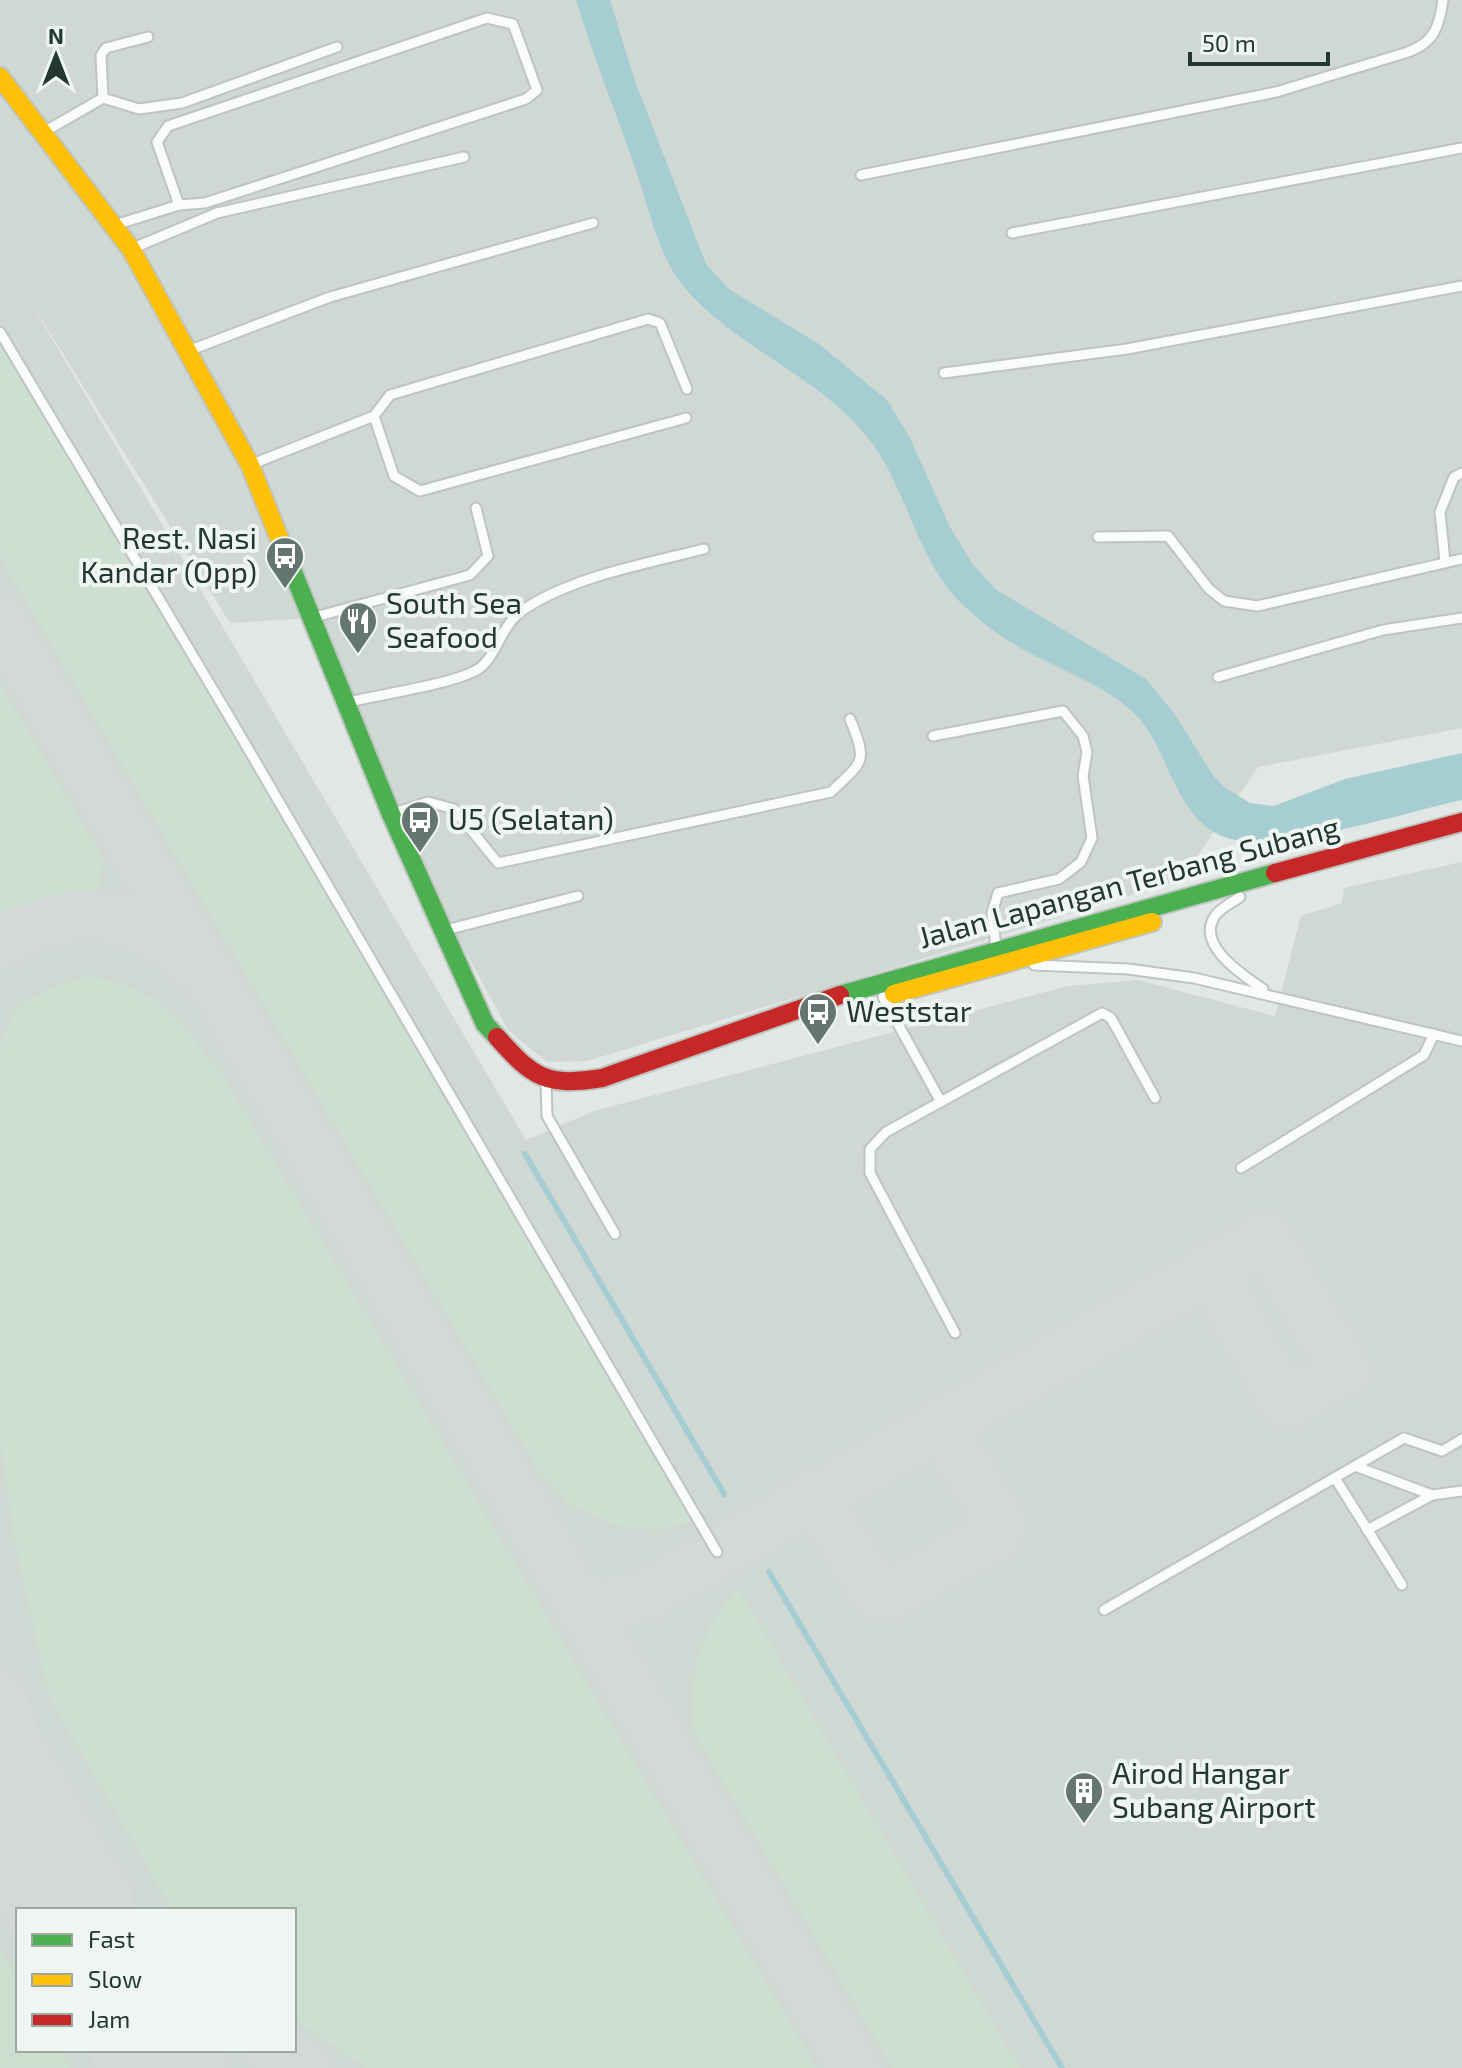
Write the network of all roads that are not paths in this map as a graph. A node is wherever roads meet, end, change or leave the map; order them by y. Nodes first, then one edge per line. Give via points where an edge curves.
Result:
1 (1443, 0) edge
2 (148, 37) dead end
3 (337, 47) dead end
4 (0, 77) edge
5 (103, 98) junction
6 (44, 132) junction
7 (1462, 148) edge
8 (464, 157) dead end
9 (861, 175) dead end
10 (179, 205) junction
11 (593, 223) dead end
12 (115, 226) junction
13 (1012, 233) dead end
14 (131, 249) junction
15 (1462, 286) edge
16 (0, 332) edge
17 (188, 351) junction
18 (944, 373) dead end
19 (687, 389) dead end
20 (374, 416) junction
21 (686, 418) dead end
22 (250, 465) junction
23 (1462, 473) edge
24 (476, 508) dead end
25 (1098, 537) dead end
26 (704, 549) dead end
27 (1462, 559) edge
28 (1445, 562) junction
29 (312, 618) junction
30 (1462, 618) edge
31 (1218, 677) dead end
32 (346, 703) junction
33 (850, 719) dead end
34 (933, 736) dead end
35 (391, 814) junction
36 (1462, 822) edge
37 (1462, 838) edge
38 (578, 896) dead end
39 (1240, 897) junction
40 (443, 931) junction
41 (1002, 956) junction
42 (1269, 993) junction
43 (883, 997) junction
44 (813, 1006) junction
45 (1434, 1034) junction
46 (1462, 1041) edge
47 (547, 1080) junction
48 (1155, 1098) dead end
49 (941, 1102) junction
50 (1241, 1168) dead end
51 (615, 1234) dead end
52 (955, 1333) dead end
53 (1462, 1439) edge
54 (1355, 1466) junction
55 (1335, 1478) junction
56 (1462, 1491) edge
57 (1432, 1495) junction
58 (1367, 1530) junction
59 (717, 1552) dead end
60 (1402, 1585) dead end
61 (1104, 1610) dead end

1 - 9 lane via 1437,31 1419,49 1276,92
2 - 5 lane via 106,48 101,55
3 - 5 lane via 182,103 139,109
4 - 6 street
5 - 6 lane
6 - 12 street
7 - 13 lane
8 - 14 lane via 217,213
10 - 10 lane via 157,142 168,126 487,18 513,24 537,90 526,99 205,203
10 - 12 lane
11 - 17 lane via 330,297
12 - 14 street
14 - 17 street
15 - 18 lane via 1127,349
16 - 59 lane
17 - 22 street
19 - 20 lane via 660,323 648,319 390,395
20 - 21 lane via 394,476 420,491
20 - 22 lane
22 - 29 street
23 - 28 lane via 1454,477 1440,512
24 - 29 lane via 488,556 470,575
25 - 28 lane via 1168,536 1224,601 1257,606
26 - 32 lane via 537,601 506,624 491,654 473,673
27 - 28 lane
29 - 32 street
30 - 31 lane via 1383,630
32 - 35 street
33 - 35 lane via 860,744 860,765 831,792 498,863 454,809 428,802
34 - 41 lane via 1063,711 1083,736 1092,838 1081,862 1059,879 998,893 992,913
35 - 40 street
36 - 41 street, Jalan Lapangan Terbang Subang
37 - 39 street, Jalan Lapangan Terbang Subang
38 - 40 lane
39 - 41 street, Jalan Lapangan Terbang Subang
39 - 42 lane via 1215,914 1211,926 1217,952
40 - 47 street via 485,1024 526,1070
41 - 42 lane, Jalan Lapangan Terbang Subang via 1128,969
41 - 43 street, Jalan Lapangan Terbang Subang
41 - 44 street, Jalan Lapangan Terbang Subang via 880,981
42 - 45 lane, Jalan Lapangan Terbang Subang
43 - 44 street, Jalan Lapangan Terbang Subang
43 - 49 lane
44 - 47 street, Jalan Lapangan Terbang Subang via 602,1078
45 - 46 lane, Jalan Lapangan Terbang Subang
45 - 50 lane via 1424,1055
47 - 51 lane via 547,1116
48 - 49 lane via 1111,1018 1102,1013
49 - 52 lane via 886,1132 870,1149 867,1162
53 - 54 lane via 1442,1451 1404,1438
54 - 55 lane
54 - 57 lane
55 - 58 lane
55 - 61 lane
56 - 57 lane
57 - 58 lane
58 - 60 lane

